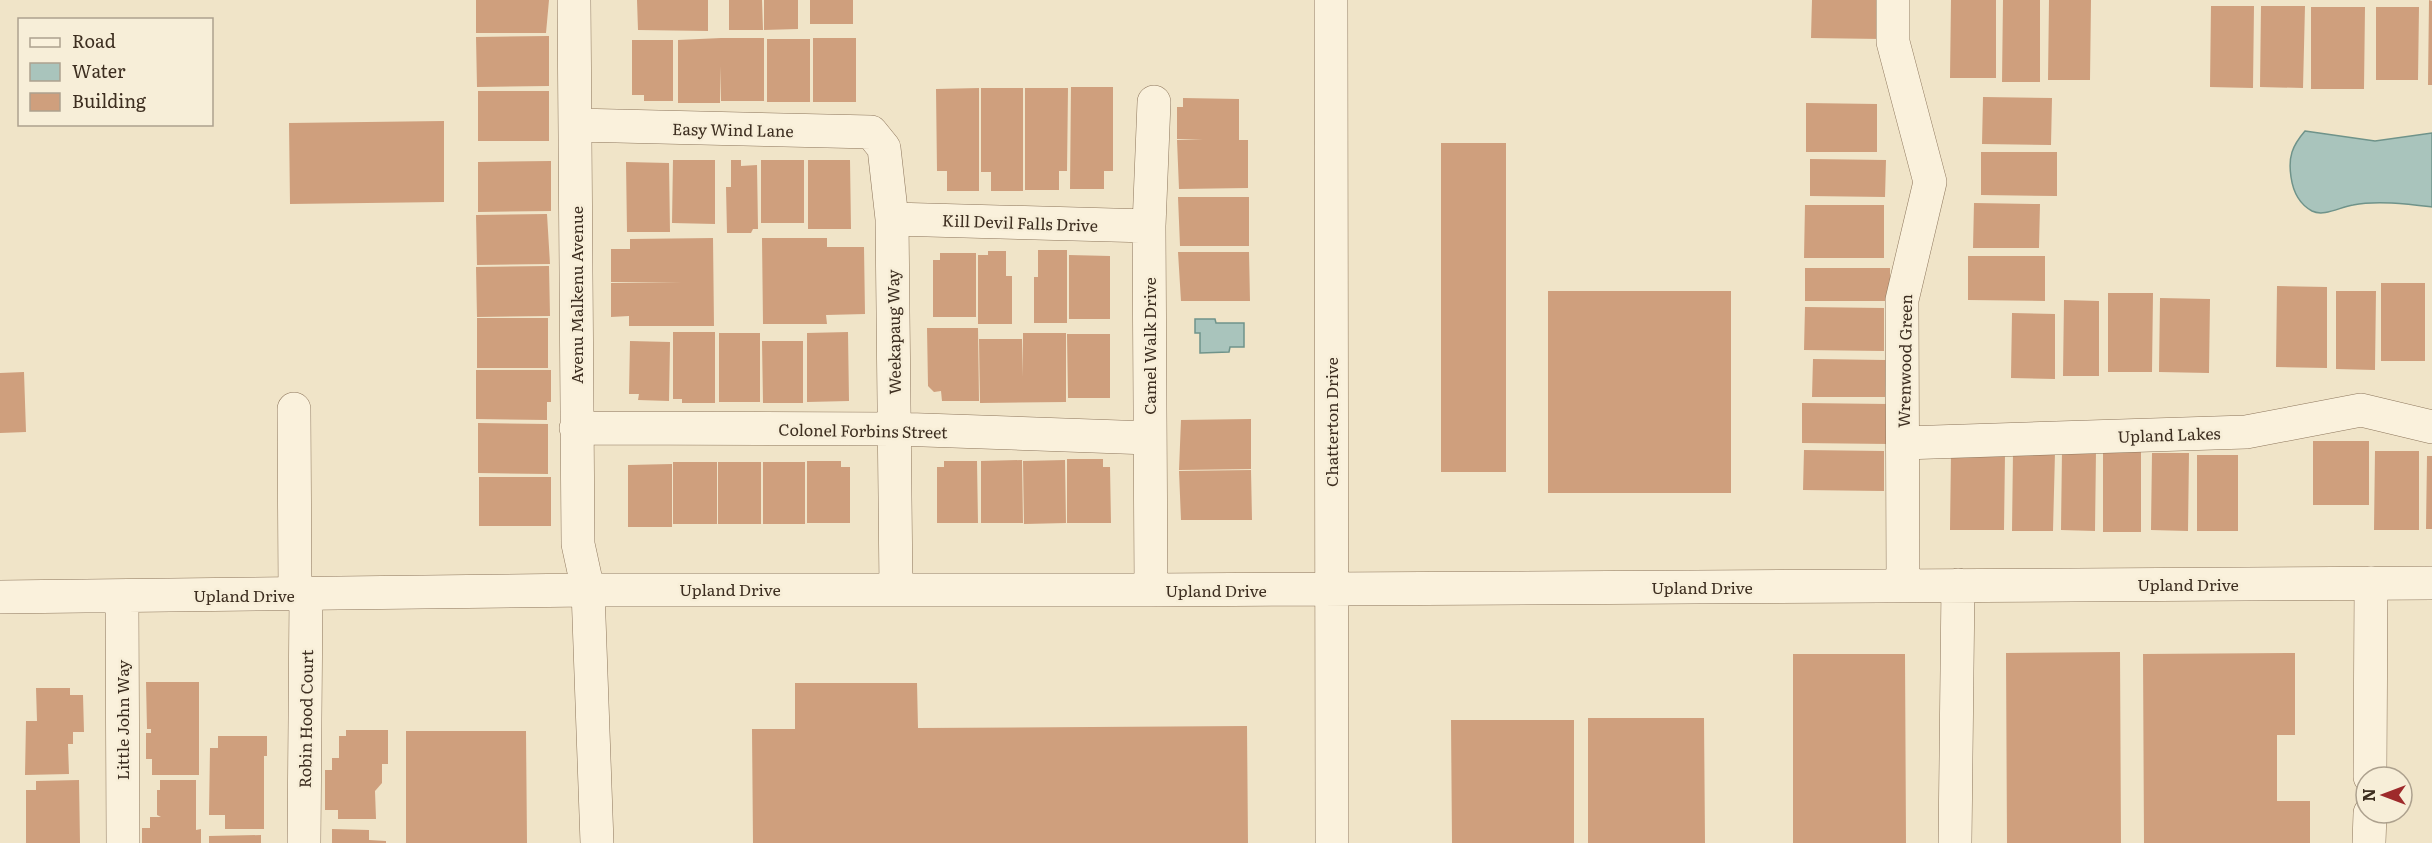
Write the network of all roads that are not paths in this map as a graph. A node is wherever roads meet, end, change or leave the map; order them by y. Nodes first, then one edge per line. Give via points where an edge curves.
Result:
1 (574, 0) edge
2 (1331, 0) edge
3 (1893, 0) edge
4 (1154, 102) dead end
5 (575, 125) junction
6 (884, 148) joint
7 (892, 219) junction
8 (1149, 226) junction
9 (294, 409) dead end
10 (2432, 427) edge
11 (576, 428) junction
12 (895, 429) junction
13 (1149, 438) junction
14 (1903, 443) junction
15 (2371, 583) junction
16 (2432, 583) edge
17 (1903, 585) junction
18 (1958, 585) junction
19 (896, 589) junction
20 (1331, 589) junction
21 (588, 590) junction
22 (1151, 590) junction
23 (300, 595) junction
24 (122, 596) junction
25 (0, 597) edge
26 (2370, 765) edge
27 (2370, 825) edge
28 (123, 843) edge
29 (304, 843) edge
30 (597, 843) edge
31 (1332, 843) edge
32 (1955, 843) edge
33 (2369, 843) edge

1 - 5 street, Avenu Malkenu Avenue
2 - 20 street, Chatterton Drive
3 - 14 street, Wrenwood Green via 1893,42 1929,182 1902,300
4 - 8 street, Camel Walk Drive
5 - 6 street, Easy Wind Lane via 871,132
5 - 11 street, Avenu Malkenu Avenue
6 - 7 street, Weekapaug Way
7 - 8 street, Kill Devil Falls Drive
7 - 12 street, Weekapaug Way
8 - 13 street, Camel Walk Drive
9 - 23 street, Robin Hood Court
10 - 14 street, Upland Lakes via 2361,410 2246,432
11 - 12 street, Colonel Forbins Street
11 - 21 street, Avenu Malkenu Avenue via 578,544
12 - 13 street, Colonel Forbins Street
12 - 19 street, Weekapaug Way
13 - 22 street, Camel Walk Drive
14 - 17 street, Wrenwood Green
15 - 16 street, Upland Drive
15 - 18 street, Upland Drive
15 - 26 street
17 - 18 street, Upland Drive
17 - 20 street, Upland Drive
18 - 32 street
19 - 21 street, Upland Drive
19 - 22 street, Upland Drive
20 - 22 street, Upland Drive
20 - 31 street, Chatterton Drive
21 - 23 street, Upland Drive
21 - 30 street, Avenu Malkenu Avenue
23 - 24 street, Upland Drive
23 - 29 street, Robin Hood Court
24 - 25 street, Upland Drive
24 - 28 street, Little John Way
27 - 33 street

